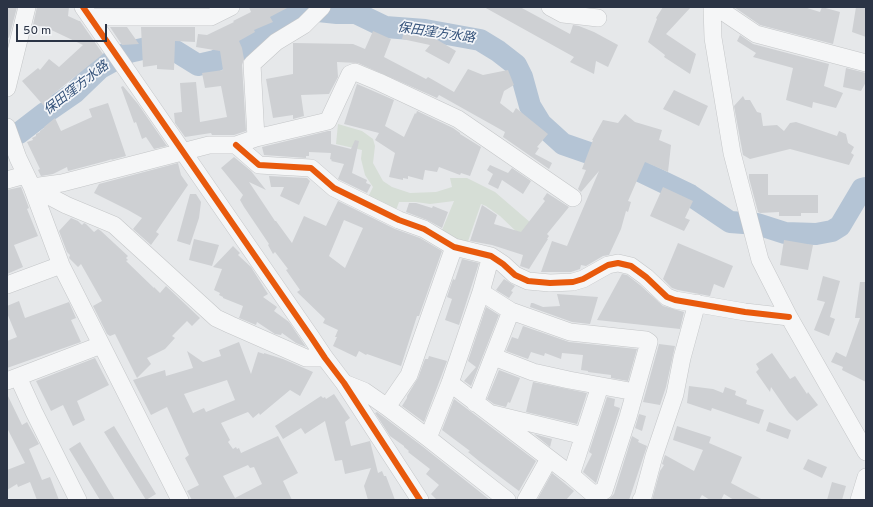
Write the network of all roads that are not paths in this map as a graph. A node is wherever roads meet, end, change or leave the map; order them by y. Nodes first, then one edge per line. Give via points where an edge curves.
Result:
1 (27, 7) edge
2 (231, 7) edge
3 (322, 7) edge
4 (550, 7) edge
5 (712, 7) edge
6 (716, 7) edge
7 (86, 12) edge
8 (598, 18) dead end
9 (866, 63) edge
10 (7, 85) edge
11 (7, 127) edge
12 (256, 138) junction
13 (236, 145) junction
14 (182, 152) junction
15 (7, 180) edge
16 (28, 181) junction
17 (573, 198) dead end
18 (454, 247) junction
19 (491, 256) junction
20 (61, 265) junction
21 (7, 285) edge
22 (481, 292) junction
23 (697, 303) junction
24 (512, 311) junction
25 (789, 317) junction
26 (101, 345) junction
27 (494, 357) junction
28 (325, 358) junction
29 (12, 379) edge
30 (450, 383) junction
31 (344, 384) junction
32 (600, 386) junction
33 (635, 392) junction
34 (475, 403) junction
35 (387, 407) junction
36 (490, 414) junction
37 (584, 436) junction
38 (428, 438) junction
39 (866, 452) edge
40 (549, 459) junction
41 (571, 474) junction
42 (866, 477) edge
43 (78, 500) edge
44 (180, 500) edge
45 (420, 500) edge
46 (507, 500) edge
47 (526, 500) edge
48 (641, 500) edge
49 (859, 500) edge

1 - 10 street
2 - 7 street via 211,17
3 - 12 street via 304,25 276,42 252,64
4 - 8 street via 564,14
5 - 25 street via 713,38 732,153 760,260
6 - 9 street via 756,34
7 - 14 street
11 - 16 street
12 - 13 street
12 - 17 street via 328,121 350,74 355,72 458,119
13 - 14 street via 209,145
13 - 18 street via 259,165 311,168 334,188 399,220 424,229
14 - 16 street via 62,183
14 - 28 street
15 - 16 street
16 - 20 street
16 - 28 street via 66,205 114,225 216,318 306,358
18 - 19 street
18 - 35 street via 409,375
19 - 22 street
19 - 23 street via 528,281 550,283 573,282 608,265 618,263 631,266 667,297
20 - 21 street
20 - 26 street
22 - 24 street
22 - 30 street
23 - 25 street
23 - 48 street via 674,394
24 - 27 street
24 - 33 street via 570,332 646,340 649,342
25 - 39 street
26 - 29 street
26 - 44 street
27 - 32 street via 533,372
27 - 34 street
28 - 31 street
29 - 43 street via 34,412
30 - 34 street
30 - 38 street
31 - 35 street via 364,391
31 - 45 street
32 - 33 street
32 - 37 street
33 - 41 street via 604,490 593,494
34 - 36 street
35 - 38 street
36 - 37 street
36 - 40 street
37 - 41 street
38 - 46 street
40 - 41 street
40 - 47 street
42 - 49 street

